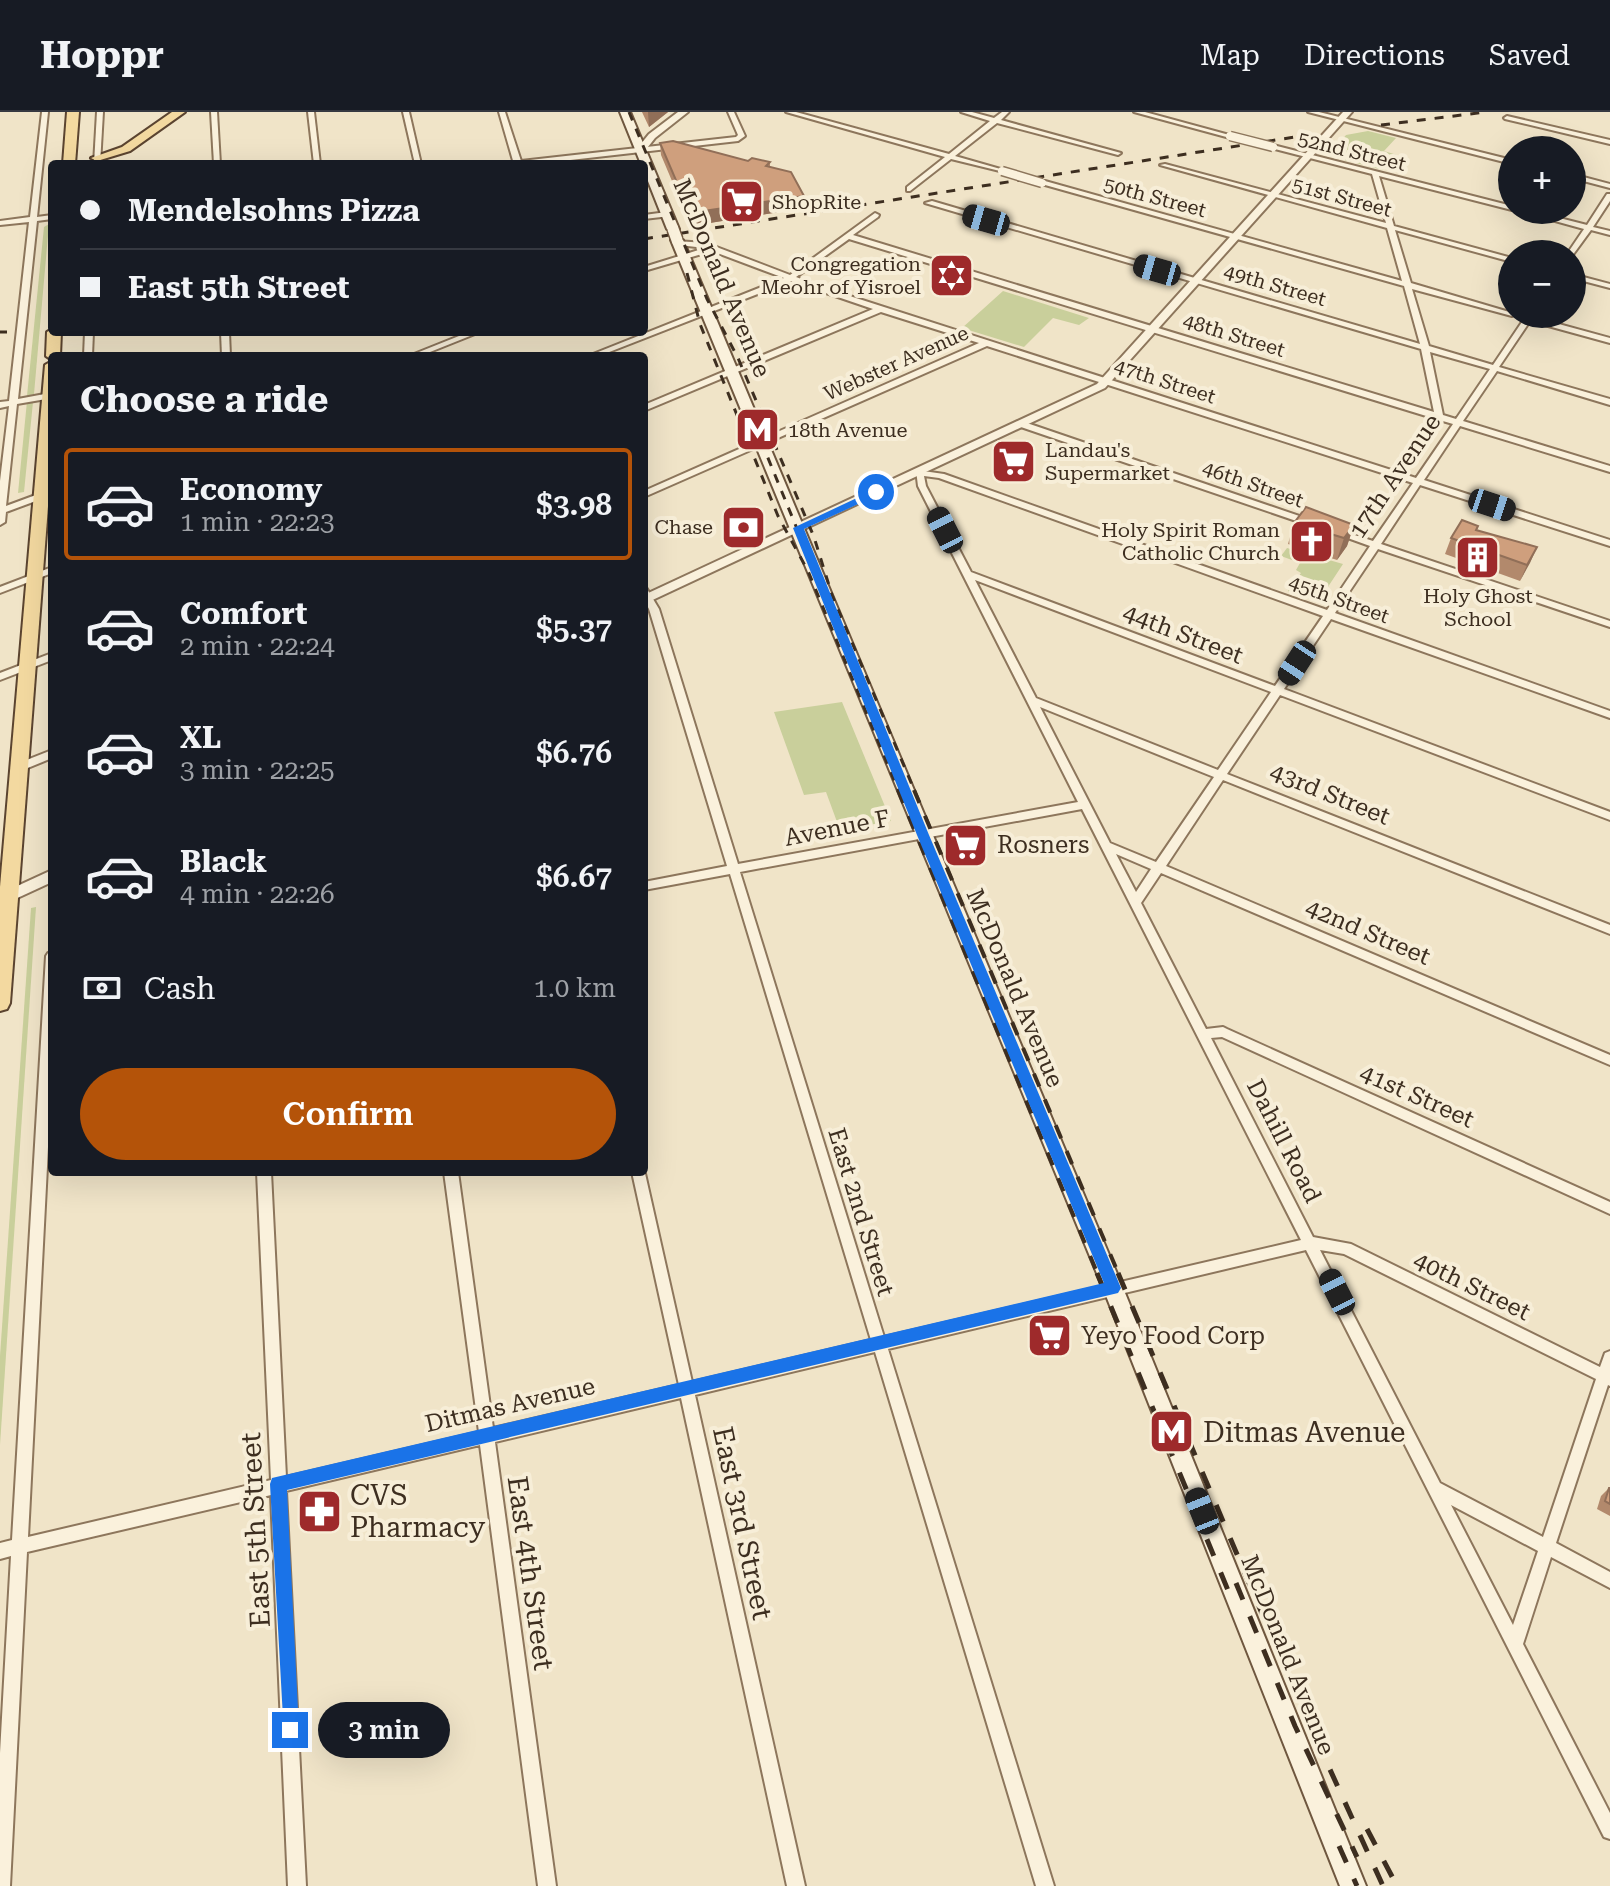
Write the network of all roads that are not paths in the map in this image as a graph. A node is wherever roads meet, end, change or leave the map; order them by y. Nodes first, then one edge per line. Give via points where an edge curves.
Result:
1 (45, 112) edge
2 (73, 112) edge
3 (100, 112) edge
4 (179, 112) edge
5 (214, 112) edge
6 (311, 112) edge
7 (406, 112) edge
8 (502, 112) edge
9 (625, 112) edge
10 (684, 112) edge
11 (731, 112) edge
12 (789, 112) edge
13 (964, 112) edge
14 (1006, 112) edge
15 (1137, 112) edge
16 (1311, 112) edge
17 (1345, 116) edge
18 (1507, 118) dead end
19 (996, 121) junction
20 (1369, 126) junction
21 (1331, 131) junction
22 (1610, 142) edge
23 (126, 149) junction
24 (641, 150) junction
25 (1118, 153) dead end
26 (1309, 156) junction
27 (950, 157) junction
28 (1498, 158) edge
29 (69, 160) edge
30 (97, 160) edge
31 (99, 160) edge
32 (114, 160) edge
33 (217, 160) edge
34 (317, 160) edge
35 (417, 160) edge
36 (517, 160) edge
37 (553, 160) edge
38 (645, 160) edge
39 (1163, 165) dead end
40 (648, 167) edge
41 (1375, 173) junction
42 (1586, 180) edge
43 (1610, 186) edge
44 (910, 189) dead end
45 (1274, 195) junction
46 (1610, 196) edge
47 (929, 203) dead end
48 (1498, 204) edge
49 (667, 214) junction
50 (875, 215) dead end
51 (648, 216) edge
52 (48, 217) edge
53 (32, 219) junction
54 (0, 223) edge
55 (1573, 224) edge
56 (1391, 226) junction
57 (1589, 228) junction
58 (1610, 233) edge
59 (848, 236) junction
60 (1237, 237) junction
61 (1581, 240) edge
62 (678, 242) junction
63 (710, 249) junction
64 (1498, 256) edge
65 (648, 266) edge
66 (816, 270) junction
67 (792, 277) junction
68 (1586, 280) edge
69 (1197, 281) junction
70 (1408, 284) junction
71 (1610, 286) edge
72 (828, 292) junction
73 (880, 309) junction
74 (1498, 310) edge
75 (706, 311) junction
76 (1522, 328) edge
77 (1568, 328) edge
78 (1154, 330) junction
79 (648, 334) edge
80 (466, 336) edge
81 (643, 336) edge
82 (1610, 341) edge
83 (986, 343) junction
84 (1425, 348) junction
85 (424, 352) edge
86 (602, 352) edge
87 (1494, 368) junction
88 (733, 371) junction
89 (1107, 381) junction
90 (48, 396) edge
91 (13, 402) junction
92 (1610, 402) edge
93 (0, 405) edge
94 (648, 406) edge
95 (1439, 417) junction
96 (1458, 423) junction
97 (1021, 424) junction
98 (762, 442) junction
99 (48, 461) edge
100 (1610, 469) edge
101 (919, 472) junction
102 (1418, 481) junction
103 (648, 492) edge
104 (47, 494) edge
105 (0, 515) edge
106 (798, 528) junction
107 (1610, 543) edge
108 (1375, 545) junction
109 (48, 572) edge
110 (967, 574) junction
111 (34, 577) junction
112 (0, 590) edge
113 (648, 595) edge
114 (648, 600) edge
115 (1329, 615) junction
116 (1610, 624) edge
117 (48, 658) edge
118 (27, 666) junction
119 (0, 677) edge
120 (1278, 691) junction
121 (1034, 701) junction
122 (1610, 715) edge
123 (48, 756) edge
124 (18, 768) junction
125 (1221, 774) junction
126 (1086, 804) junction
127 (1610, 816) edge
128 (923, 835) junction
129 (1108, 846) junction
130 (1161, 867) junction
131 (733, 870) junction
132 (48, 878) edge
133 (648, 885) edge
134 (4, 898) edge
135 (1136, 901) junction
136 (1610, 930) edge
137 (0, 1003) edge
138 (1204, 1034) junction
139 (48, 1035) edge
140 (1610, 1060) edge
141 (264, 1176) edge
142 (452, 1176) edge
143 (640, 1176) edge
144 (1610, 1208) edge
145 (1312, 1243) junction
146 (1113, 1288) junction
147 (878, 1343) junction
148 (1610, 1358) edge
149 (1607, 1378) edge
150 (686, 1388) junction
151 (486, 1435) junction
152 (278, 1484) junction
153 (1436, 1489) junction
154 (1546, 1545) junction
155 (21, 1546) junction
156 (0, 1551) edge
157 (1610, 1580) edge
158 (1515, 1643) junction
159 (1605, 1814) edge
160 (1610, 1831) edge
161 (1, 1886) edge
162 (297, 1886) edge
163 (547, 1886) edge
164 (796, 1886) edge
165 (1045, 1886) edge
166 (1353, 1886) edge

1 - 53 street
2 - 29 main road
3 - 30 street
4 - 23 main road
5 - 33 street
6 - 34 street
7 - 35 street
8 - 36 street
9 - 24 main road, McDonald Avenue
10 - 24 street
11 - 24 street via 741,138
12 - 27 street, 50th Street
13 - 19 street
14 - 19 street
15 - 26 street, 52nd Street, bridge
16 - 17 street
17 - 20 street
17 - 21 street
18 - 22 street
19 - 25 street
19 - 27 street
20 - 21 street
20 - 28 street
21 - 26 street
23 - 31 main road
23 - 32 main road
24 - 37 street
24 - 38 main road, McDonald Avenue
26 - 41 street, 52nd Street
26 - 45 street
27 - 44 street
27 - 60 street, 50th Street, bridge
39 - 45 street, 51st Street
40 - 49 main road, McDonald Avenue
41 - 48 street, 52nd Street
41 - 56 street
42 - 43 street
45 - 56 street, 51st Street
45 - 60 street
46 - 57 street
47 - 69 street, 49th Street
49 - 51 street
49 - 62 main road, McDonald Avenue
50 - 59 street
52 - 53 street
53 - 54 street
53 - 91 street
55 - 57 street
56 - 64 street, 51st Street
56 - 70 street
57 - 58 street
57 - 61 street
59 - 66 street
59 - 78 street, 48th Street
60 - 69 street
60 - 70 street, 50th Street
62 - 63 street
62 - 63 street, 47th Street
62 - 65 street
62 - 75 main road, McDonald Avenue
63 - 67 street, 47th Street
66 - 67 street
66 - 72 street
67 - 72 street, 47th Street
67 - 75 street
68 - 71 street
69 - 78 street
69 - 84 street, 49th Street
70 - 74 street, 50th Street
70 - 84 street
72 - 73 street, 47th Street
73 - 83 street, 47th Street
73 - 88 street
75 - 79 street
75 - 88 main road, McDonald Avenue
76 - 87 street, 17th Avenue
77 - 82 street, 50th Street
78 - 89 street
78 - 95 street, 48th Street
80 - 85 street
81 - 86 street
83 - 89 street, 47th Street
83 - 98 street, Webster Avenue
84 - 87 street, 49th Street
84 - 95 street
87 - 92 street, 49th Street
87 - 96 street, 17th Avenue
88 - 94 street
88 - 98 main road, McDonald Avenue
89 - 97 street
89 - 102 street, 47th Street
90 - 91 street
91 - 93 street
91 - 105 street
95 - 96 street, 48th Street
96 - 100 street, 48th Street
96 - 102 street, 17th Avenue
97 - 101 street
97 - 108 street, 46th Street
98 - 103 street, Webster Avenue
98 - 106 main road, McDonald Avenue
99 - 104 main road
101 - 106 street
101 - 110 street, Dahill Road
101 - 115 street, 45th Street
102 - 107 street, 47th Street
102 - 108 street, 17th Avenue
104 - 105 street
104 - 111 main road
106 - 113 street
106 - 128 main road, McDonald Avenue
108 - 115 street, 17th Avenue
108 - 116 street, 46th Street
109 - 111 street
110 - 120 street, 44th Street
110 - 121 street, Dahill Road
111 - 112 street
111 - 118 main road
114 - 131 street, East 2nd Street
115 - 120 street, 17th Avenue
115 - 122 street, 45th Street
117 - 118 street
118 - 119 street
118 - 124 main road
120 - 125 street, 17th Avenue
120 - 127 street, 44th Street
121 - 125 street, 43rd Street
121 - 126 street, Dahill Road
123 - 124 street
124 - 134 main road
125 - 130 street, 17th Avenue
125 - 136 street, 43rd Street
126 - 128 street, Avenue F
126 - 129 street, Dahill Road
128 - 131 street, Avenue F
128 - 146 main road, McDonald Avenue
129 - 130 street, 42nd Street
129 - 135 street, Dahill Road
130 - 135 street, 17th Avenue
130 - 140 street, 42nd Street
131 - 133 street, Avenue F
131 - 147 street, East 2nd Street
132 - 134 street
134 - 137 main road
135 - 138 street, Dahill Road
138 - 144 street, 41st Street via 1223,1032
138 - 145 street, Dahill Road
139 - 155 street
141 - 152 street, East 5th Street
142 - 151 street, East 4th Street
143 - 150 street, East 3rd Street
145 - 146 street, Ditmas Avenue
145 - 149 street, 40th Street via 1346,1248
145 - 153 street, Dahill Road
146 - 147 street, Ditmas Avenue
146 - 166 main road, McDonald Avenue
147 - 150 street, Ditmas Avenue
147 - 165 street, East 2nd Street
148 - 149 street
149 - 154 street
150 - 151 street, Ditmas Avenue
150 - 164 street, East 3rd Street
151 - 152 street, Ditmas Avenue
151 - 163 street, East 4th Street
152 - 155 street, Ditmas Avenue
152 - 162 street, East 5th Street
153 - 154 street
153 - 158 street, Dahill Road
154 - 157 street
154 - 158 street
155 - 156 street, Ditmas Avenue
155 - 161 street
158 - 159 street, Dahill Road
159 - 160 street, Dahill Road

